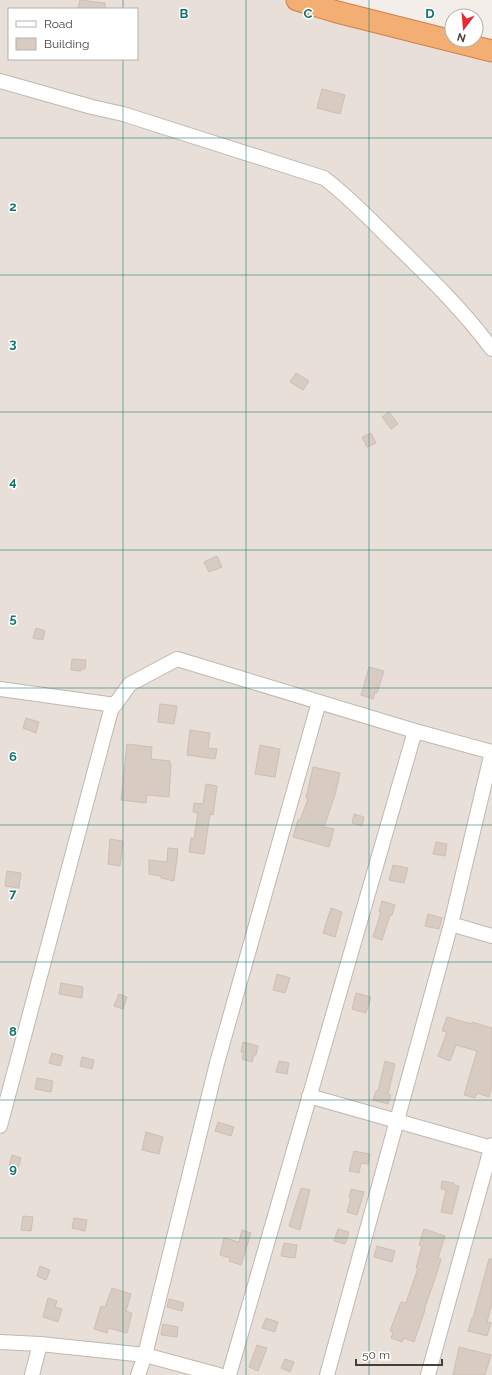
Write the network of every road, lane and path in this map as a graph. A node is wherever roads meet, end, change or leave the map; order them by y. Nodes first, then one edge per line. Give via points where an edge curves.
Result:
1 (297, 0) edge
2 (492, 51) edge
3 (0, 81) edge
4 (492, 350) edge
5 (0, 689) edge
6 (319, 702) junction
7 (115, 705) junction
8 (415, 731) junction
9 (451, 924) junction
10 (492, 936) edge
11 (309, 1096) junction
12 (397, 1121) junction
13 (0, 1123) edge
14 (492, 1147) edge
15 (0, 1342) edge
16 (40, 1344) junction
17 (145, 1355) junction
18 (32, 1375) edge
19 (138, 1375) edge
20 (219, 1375) edge
21 (229, 1375) edge
22 (327, 1375) edge
23 (428, 1375) edge

1 - 2 highway
3 - 4 street via 123,114 324,178 343,193 426,274
5 - 7 street
6 - 7 street via 177,659 130,684
6 - 8 street
6 - 17 street via 217,1064
7 - 13 street via 111,710
8 - 9 street via 492,752
8 - 11 street
9 - 10 street
9 - 12 street
11 - 12 street
11 - 21 street
12 - 14 street
12 - 22 street
14 - 23 street
15 - 16 street
16 - 17 street
16 - 18 street
17 - 19 street
17 - 20 street

